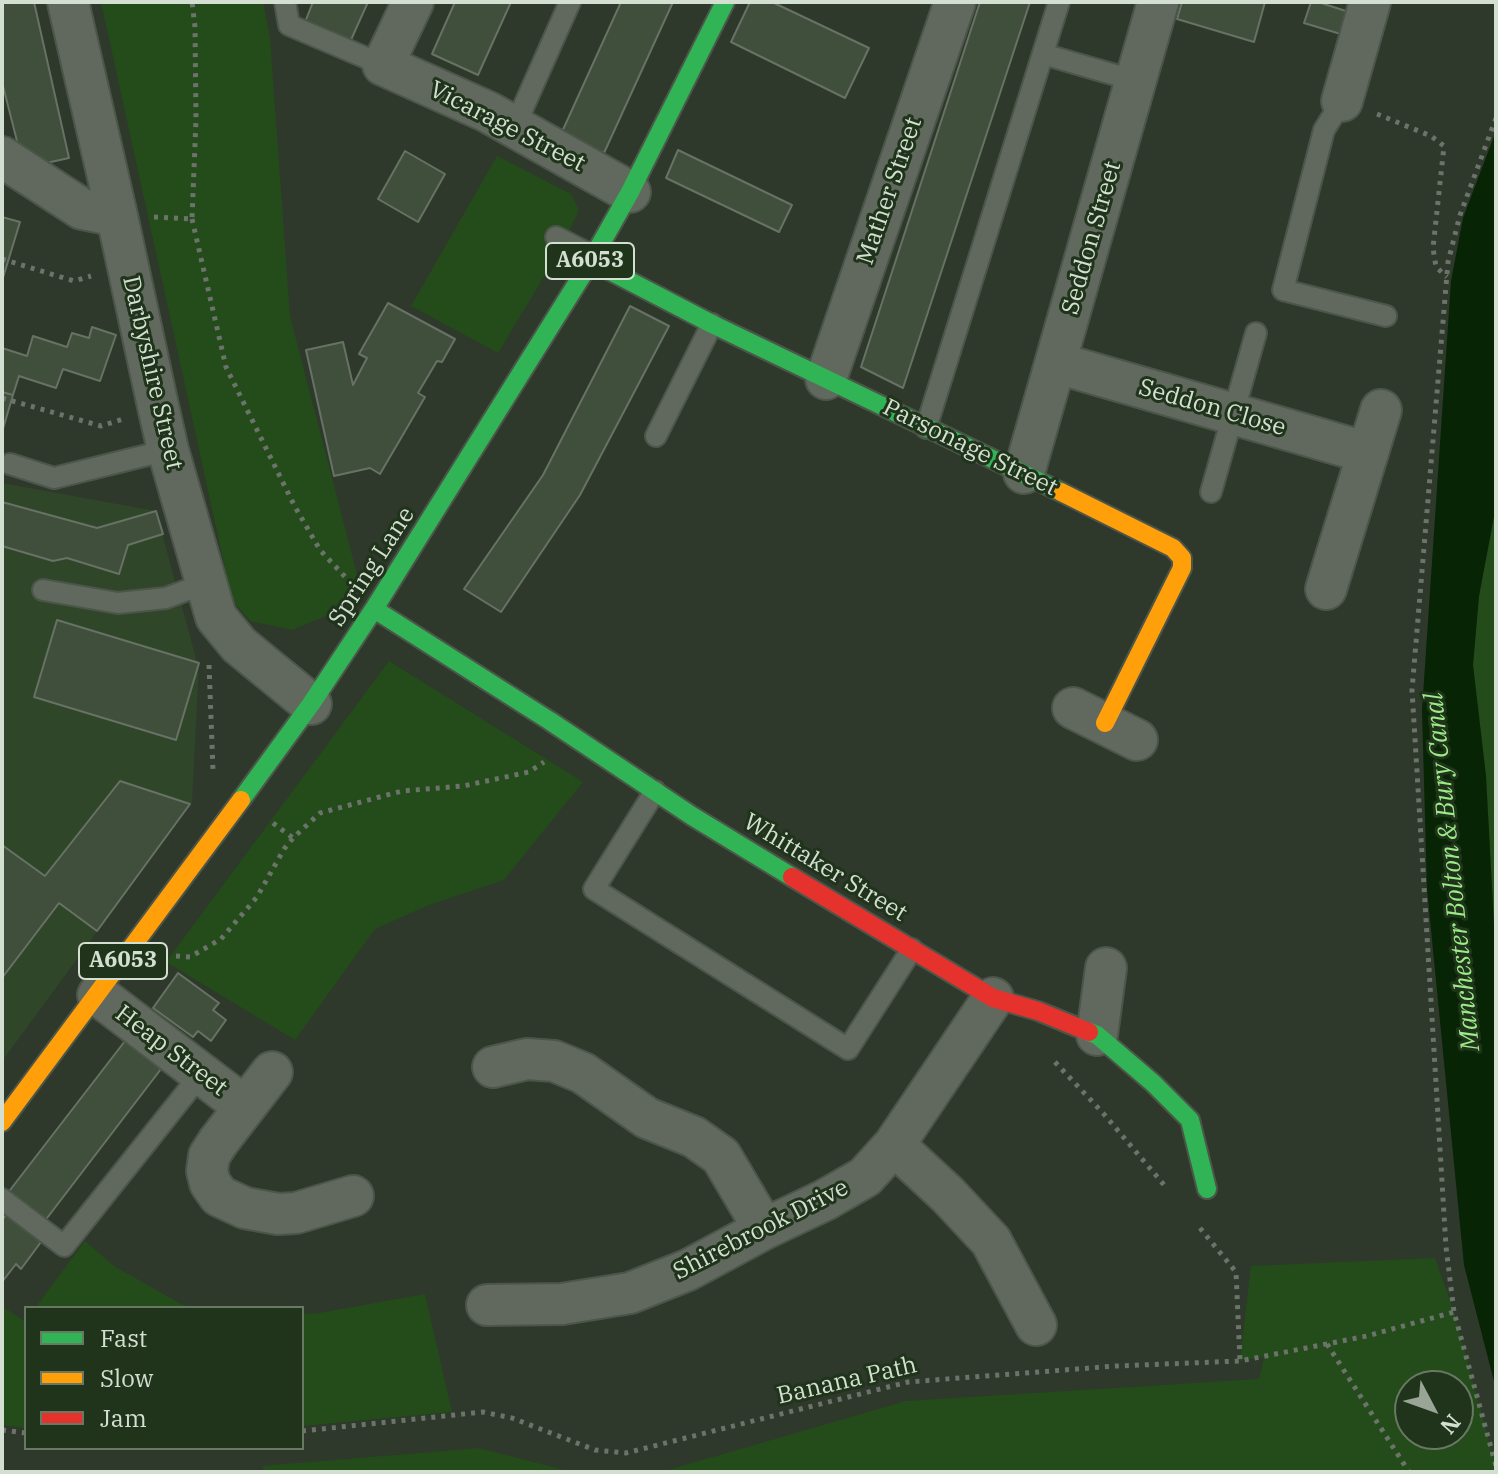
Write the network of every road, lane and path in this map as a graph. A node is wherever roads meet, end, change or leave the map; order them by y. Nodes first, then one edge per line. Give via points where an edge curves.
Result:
1 (68, 2) edge
2 (192, 2) edge
3 (285, 2) edge
4 (413, 2) edge
5 (570, 2) edge
6 (725, 2) edge
7 (955, 2) edge
8 (1059, 2) edge
9 (1158, 2) edge
10 (1370, 2) edge
11 (1043, 54) junction
12 (383, 65) junction
13 (1136, 81) junction
14 (1342, 101) junction
15 (1496, 118) edge
16 (514, 128) junction
17 (2, 157) edge
18 (630, 192) junction
19 (117, 216) junction
20 (192, 219) junction
21 (556, 237) dead end
22 (592, 258) junction
23 (2, 259) edge
24 (127, 264) junction
25 (1447, 277) junction
26 (1386, 316) dead end
27 (712, 324) junction
28 (1256, 333) dead end
29 (1057, 363) junction
30 (826, 379) junction
31 (2, 398) edge
32 (158, 406) junction
33 (1381, 410) dead end
34 (1233, 414) junction
35 (926, 428) junction
36 (656, 436) dead end
37 (168, 450) junction
38 (1368, 453) junction
39 (10, 464) dead end
40 (1024, 473) junction
41 (1211, 492) dead end
42 (43, 590) dead end
43 (1329, 590) dead end
44 (211, 600) junction
45 (374, 609) junction
46 (311, 704) junction
47 (1105, 724) dead end
48 (578, 740) junction
49 (213, 780) dead end
50 (655, 791) junction
51 (265, 817) dead end
52 (293, 838) junction
53 (136, 943) junction
54 (912, 949) junction
55 (1106, 968) dead end
56 (98, 995) junction
57 (993, 998) junction
58 (1038, 1011) junction
59 (1097, 1035) junction
60 (493, 1067) dead end
61 (272, 1072) dead end
62 (201, 1074) junction
63 (10, 1098) edge
64 (245, 1107) junction
65 (894, 1145) junction
66 (1165, 1186) dead end
67 (1207, 1189) dead end
68 (353, 1196) dead end
69 (2, 1199) edge
70 (1196, 1223) dead end
71 (764, 1229) junction
72 (487, 1305) dead end
73 (1454, 1312) junction
74 (1036, 1325) dead end
75 (1327, 1344) junction
76 (1240, 1361) junction
77 (2, 1430) edge
78 (304, 1431) edge
79 (24, 1433) edge
80 (1496, 1466) edge
81 (1409, 1472) edge

1 - 19 street, Darbyshire Street
2 - 20 path
3 - 12 lane via 289,25
4 - 12 street
5 - 16 lane
6 - 18 street, Spring Lane / A6053
7 - 30 street, Mather Street
8 - 11 lane
9 - 13 street, Seddon Street
10 - 14 street
11 - 13 lane
11 - 35 lane
12 - 16 street, Vicarage Street
13 - 29 street, Seddon Street
14 - 25 path via 1400,122 1444,146 1433,248 1436,267
14 - 26 lane via 1324,130 1283,290
15 - 25 path via 1460,215
16 - 18 street, Vicarage Street
17 - 19 street via 82,209
18 - 22 street, Spring Lane / A6053
19 - 20 path
19 - 24 street, Darbyshire Street
20 - 45 path via 226,367 320,550
21 - 22 lane
22 - 27 street, Parsonage Street
22 - 45 street, Spring Lane / A6053
23 - 24 path via 74,281
24 - 32 street, Darbyshire Street
25 - 73 path via 1412,690
27 - 30 street, Parsonage Street
27 - 36 lane
28 - 34 lane
29 - 34 street, Seddon Close
29 - 40 street, Seddon Street
30 - 35 street, Parsonage Street
31 - 32 path via 101,426
32 - 37 street, Darbyshire Street
33 - 38 street
34 - 38 street, Seddon Close
34 - 41 lane
35 - 40 street, Parsonage Street
37 - 39 lane via 54,478
37 - 44 street, Darbyshire Street
38 - 43 street
40 - 47 street, Parsonage Street via 1173,548 1182,558 1182,568
42 - 44 lane via 118,603
44 - 46 street, Darbyshire Street via 239,645
44 - 49 path
45 - 46 street, Spring Lane / A6053
45 - 48 street, Whittaker Street
46 - 53 street, Spring Lane / A6053
48 - 50 street, Whittaker Street
48 - 52 path via 529,772 463,786 402,791 320,813
50 - 54 street, Whittaker Street
50 - 54 lane via 594,889 848,1049
51 - 52 path
52 - 53 path via 257,897 221,939 190,957 159,954
53 - 56 street, Spring Lane / A6053
54 - 57 street, Whittaker Street
55 - 59 street
56 - 62 street, Heap Street
56 - 63 street, Spring Lane / A6053
57 - 58 street, Whittaker Street
57 - 65 street, Shirebrook Drive
58 - 59 street, Whittaker Street
58 - 66 path via 1039,1045
59 - 67 street, Whittaker Street via 1190,1120
60 - 71 street via 527,1059 554,1061 583,1073 647,1118 694,1137 721,1156
61 - 64 street, Heap Street
62 - 64 street, Heap Street
62 - 69 lane via 64,1246
64 - 68 street, Heap Street via 209,1156 207,1171 219,1196 278,1214
65 - 71 street, Shirebrook Drive via 865,1177
65 - 74 street via 991,1241
70 - 76 path via 1236,1272
71 - 72 street, Shirebrook Drive via 688,1270 630,1293 562,1304
73 - 75 path, Banana Path
73 - 80 path
75 - 76 path, Banana Path
75 - 81 path
76 - 78 path, Banana Path via 908,1382 626,1453 595,1450 483,1412
77 - 79 path

